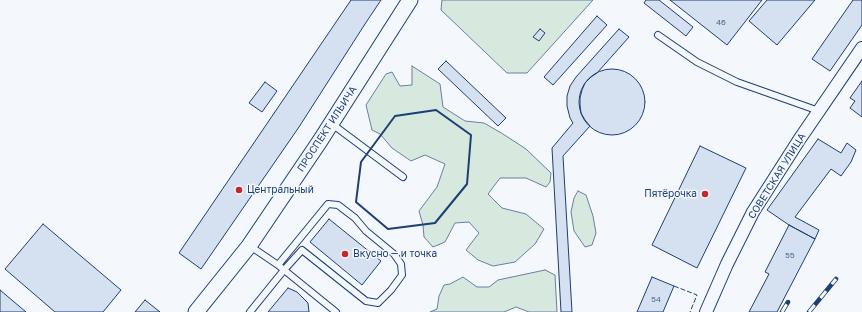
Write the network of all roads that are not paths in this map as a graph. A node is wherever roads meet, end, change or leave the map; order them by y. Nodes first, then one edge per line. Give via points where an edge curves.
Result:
1 (410, 0) edge
2 (658, 35) dead end
3 (862, 48) edge
4 (819, 111) junction
5 (332, 124) junction
6 (403, 177) dead end
7 (249, 246) junction
8 (278, 265) junction
9 (284, 270) junction
10 (196, 312) edge
11 (250, 312) edge
12 (336, 312) edge
13 (706, 312) edge

1 - 5 street, ПРОСПЕКТ ИЛЬИЧА
2 - 4 lane via 698,62 737,82
3 - 4 street, СОВЕТСКАЯ УЛИЦА
4 - 13 street, СОВЕТСКАЯ УЛИЦА via 753,212
5 - 6 lane
5 - 7 street, ПРОСПЕКТ ИЛЬИЧА
7 - 8 lane
7 - 10 street, ПРОСПЕКТ ИЛЬИЧА
8 - 9 lane
8 - 9 lane via 328,204 338,205 355,218 402,264 402,275 378,303 366,301 302,250
9 - 11 lane
9 - 12 lane

